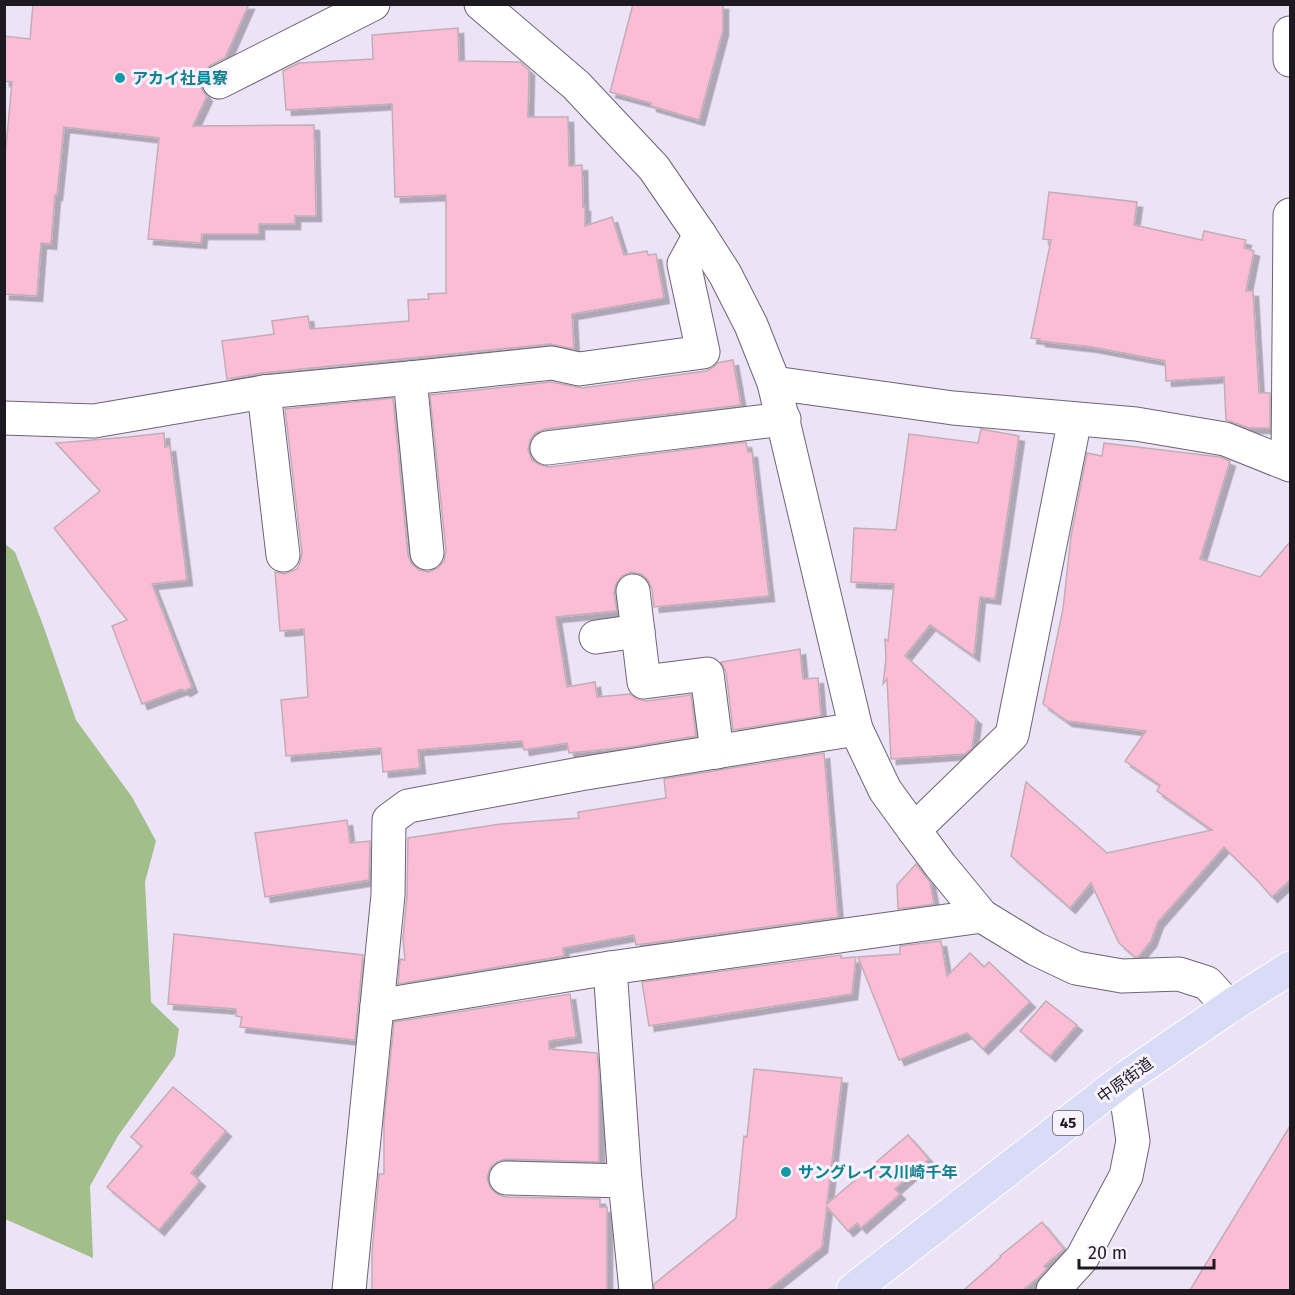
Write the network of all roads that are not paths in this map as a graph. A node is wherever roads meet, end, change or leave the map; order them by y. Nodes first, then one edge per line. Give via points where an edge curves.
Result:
1 (373, 4) edge
2 (481, 4) edge
3 (1290, 33) edge
4 (1290, 60) edge
5 (219, 82) dead end
6 (1290, 215) edge
7 (700, 235) junction
8 (1289, 356) edge
9 (410, 378) junction
10 (774, 383) junction
11 (264, 392) junction
12 (4, 418) edge
13 (784, 419) junction
14 (1075, 419) junction
15 (547, 448) dead end
16 (1289, 464) edge
17 (427, 553) dead end
18 (283, 555) dead end
19 (633, 591) dead end
20 (638, 631) junction
21 (596, 637) dead end
22 (856, 729) junction
23 (717, 752) junction
24 (914, 830) junction
25 (982, 916) junction
26 (610, 968) junction
27 (1290, 968) edge
28 (376, 1006) junction
29 (1229, 1007) junction
30 (1124, 1079) junction
31 (506, 1178) dead end
32 (625, 1181) junction
33 (349, 1290) edge
34 (636, 1290) edge
35 (854, 1290) edge
36 (1053, 1290) edge

1 - 5 street
2 - 7 street via 576,85 654,168
3 - 4 street
6 - 8 street
7 - 9 street via 684,264 703,352 579,369 552,363
7 - 10 street via 751,325
8 - 16 street
9 - 11 street
9 - 17 street
10 - 13 street
10 - 14 street via 953,408
11 - 12 street via 94,421
11 - 18 street
13 - 15 street
13 - 22 street
14 - 16 street via 1136,424 1225,439
14 - 24 street via 1012,735
19 - 20 street
20 - 21 street
20 - 23 street via 645,682 707,674
22 - 23 street
22 - 24 street via 885,790
23 - 28 street via 408,806 389,820 388,895
24 - 25 street
25 - 26 street
25 - 29 street via 1076,969 1122,976 1179,974 1207,983
26 - 28 street
26 - 32 street
27 - 29 main road, 中原街道 / 45
28 - 33 street
29 - 30 main road, 中原街道 / 45
30 - 35 main road, 中原街道 / 45
30 - 36 street via 1133,1141 1126,1176 1082,1258
31 - 32 street
32 - 34 street

